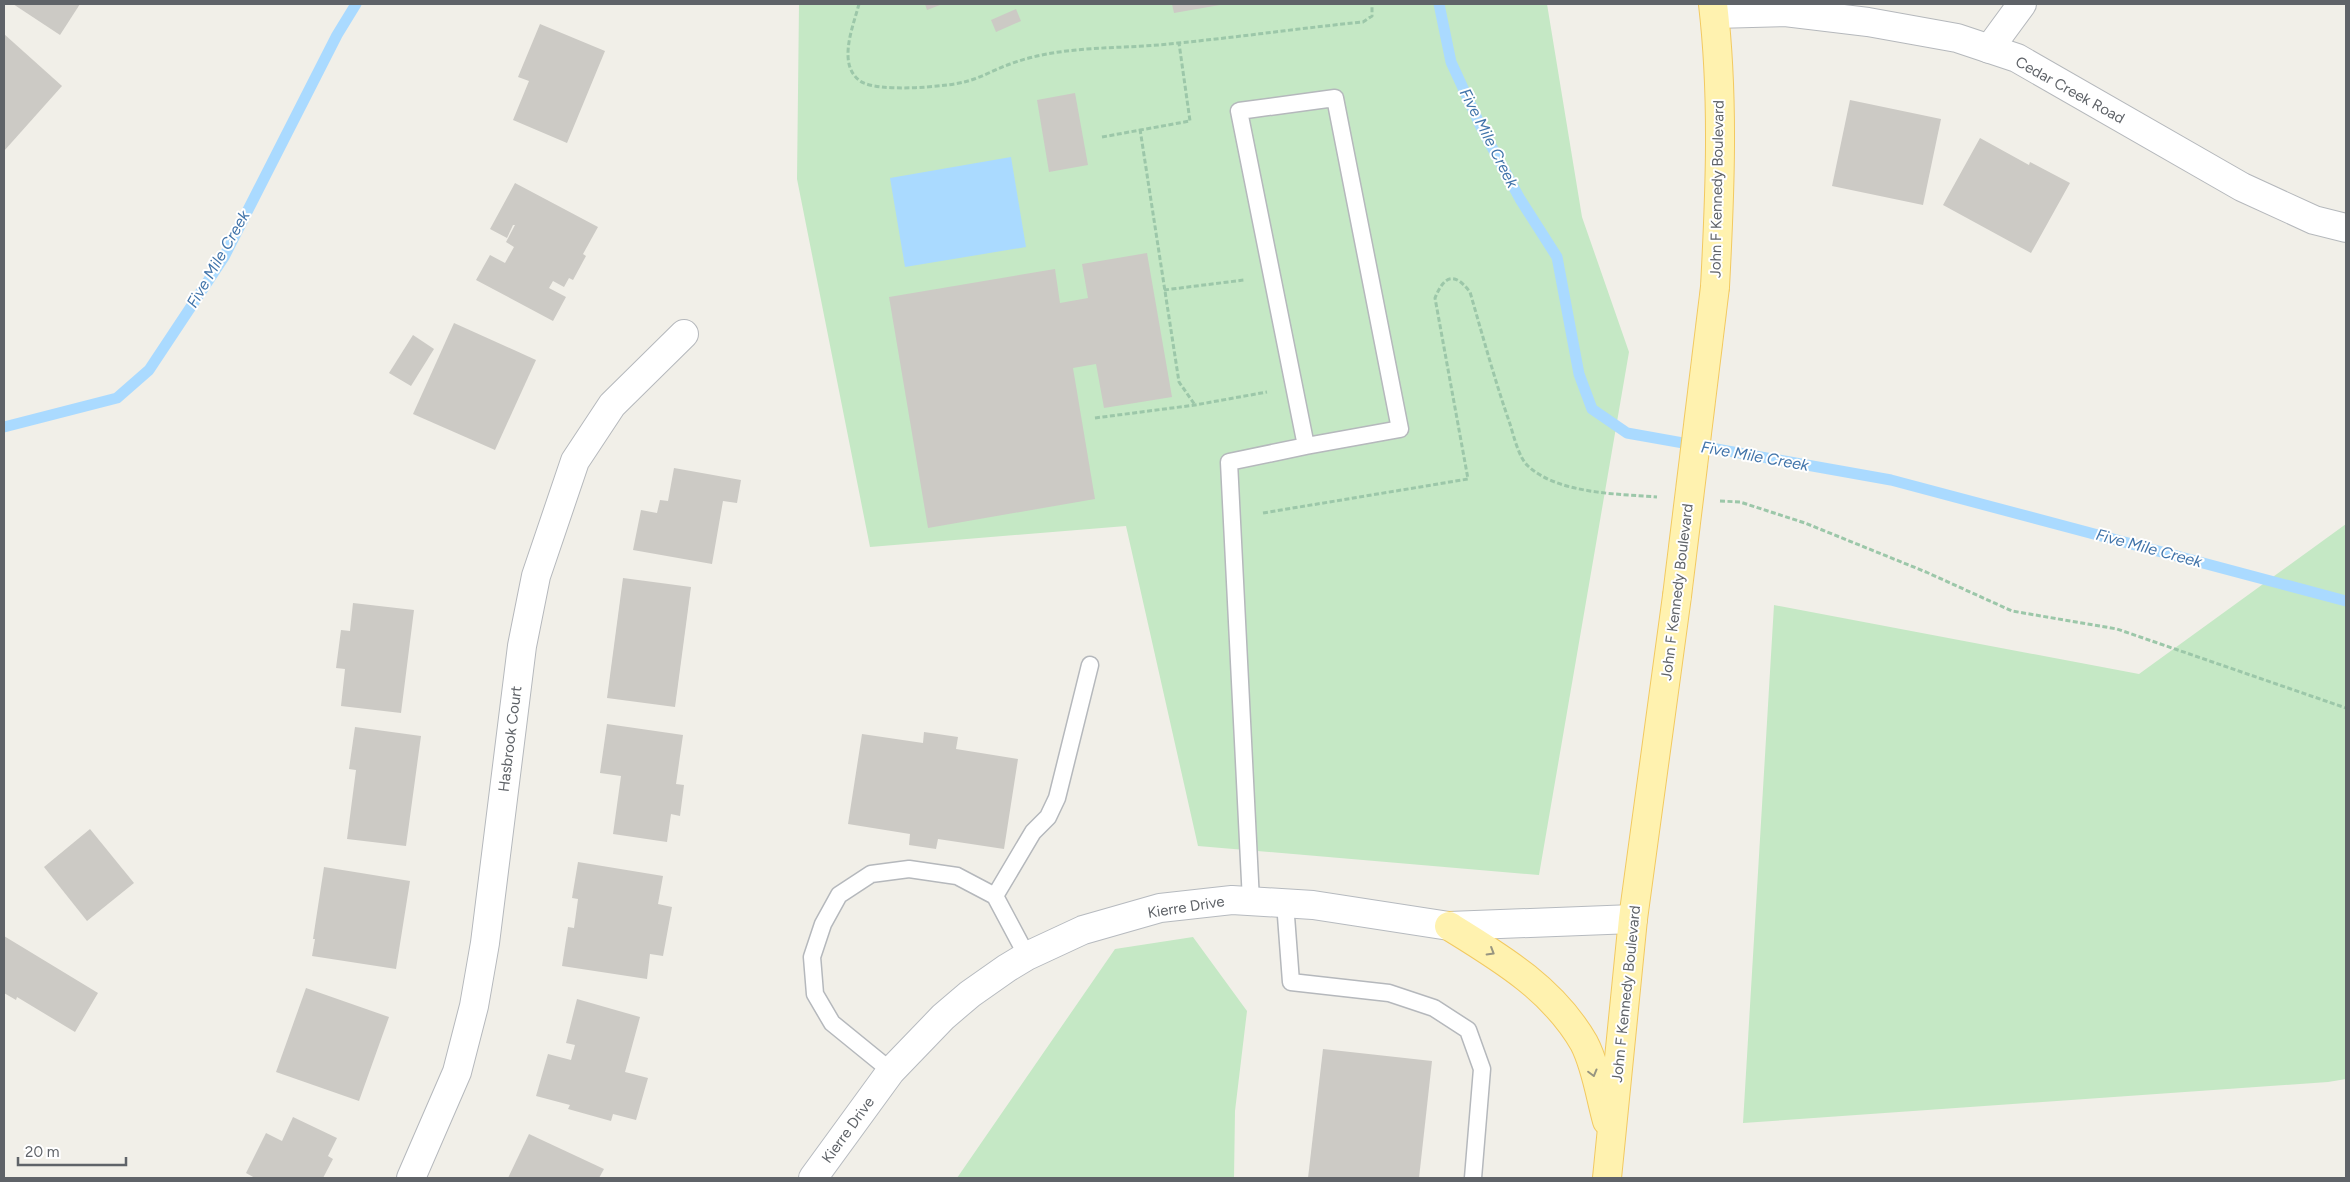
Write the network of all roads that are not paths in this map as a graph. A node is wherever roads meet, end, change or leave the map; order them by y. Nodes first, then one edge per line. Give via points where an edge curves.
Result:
1 (2022, 4) edge
2 (1714, 9) edge
3 (1989, 49) junction
4 (2346, 228) edge
5 (684, 334) dead end
6 (1306, 446) junction
7 (1090, 665) dead end
8 (995, 896) junction
9 (1251, 901) junction
10 (1284, 904) junction
11 (1633, 919) junction
12 (1449, 926) junction
13 (1027, 956) junction
14 (891, 1070) junction
15 (1611, 1137) junction
16 (410, 1178) edge
17 (813, 1178) edge
18 (1473, 1178) edge
19 (1607, 1178) edge

1 - 3 street
2 - 3 street, Cedar Creek Road via 1785,12 1868,22 1957,38
2 - 11 main road, John F Kennedy Boulevard, bridge via 1720,105 1715,287
3 - 4 street, Cedar Creek Road via 2017,58 2242,187 2314,220
5 - 16 street, Hasbrook Court via 612,404 575,461 536,576 522,646 474,1006 457,1072
6 - 6 lane via 1238,111 1335,98 1400,429
6 - 9 lane via 1229,462
7 - 8 lane via 1057,798 1048,817 1032,832
8 - 13 lane
8 - 14 lane via 957,876 909,869 871,874 839,896 823,924 812,957 815,994 832,1023
9 - 10 street, Kierre Drive
9 - 13 street, Kierre Drive via 1160,908 1083,930
10 - 12 street, Kierre Drive via 1313,905
10 - 18 lane via 1291,982 1389,994 1434,1008 1468,1030 1482,1069
11 - 12 street, Kierre Drive
11 - 15 main road, John F Kennedy Boulevard
12 -> 15 main road via 1503,959 1559,1009 1589,1056
13 - 14 street, Kierre Drive via 970,994
14 - 17 street, Kierre Drive
15 - 19 main road, John F Kennedy Boulevard

